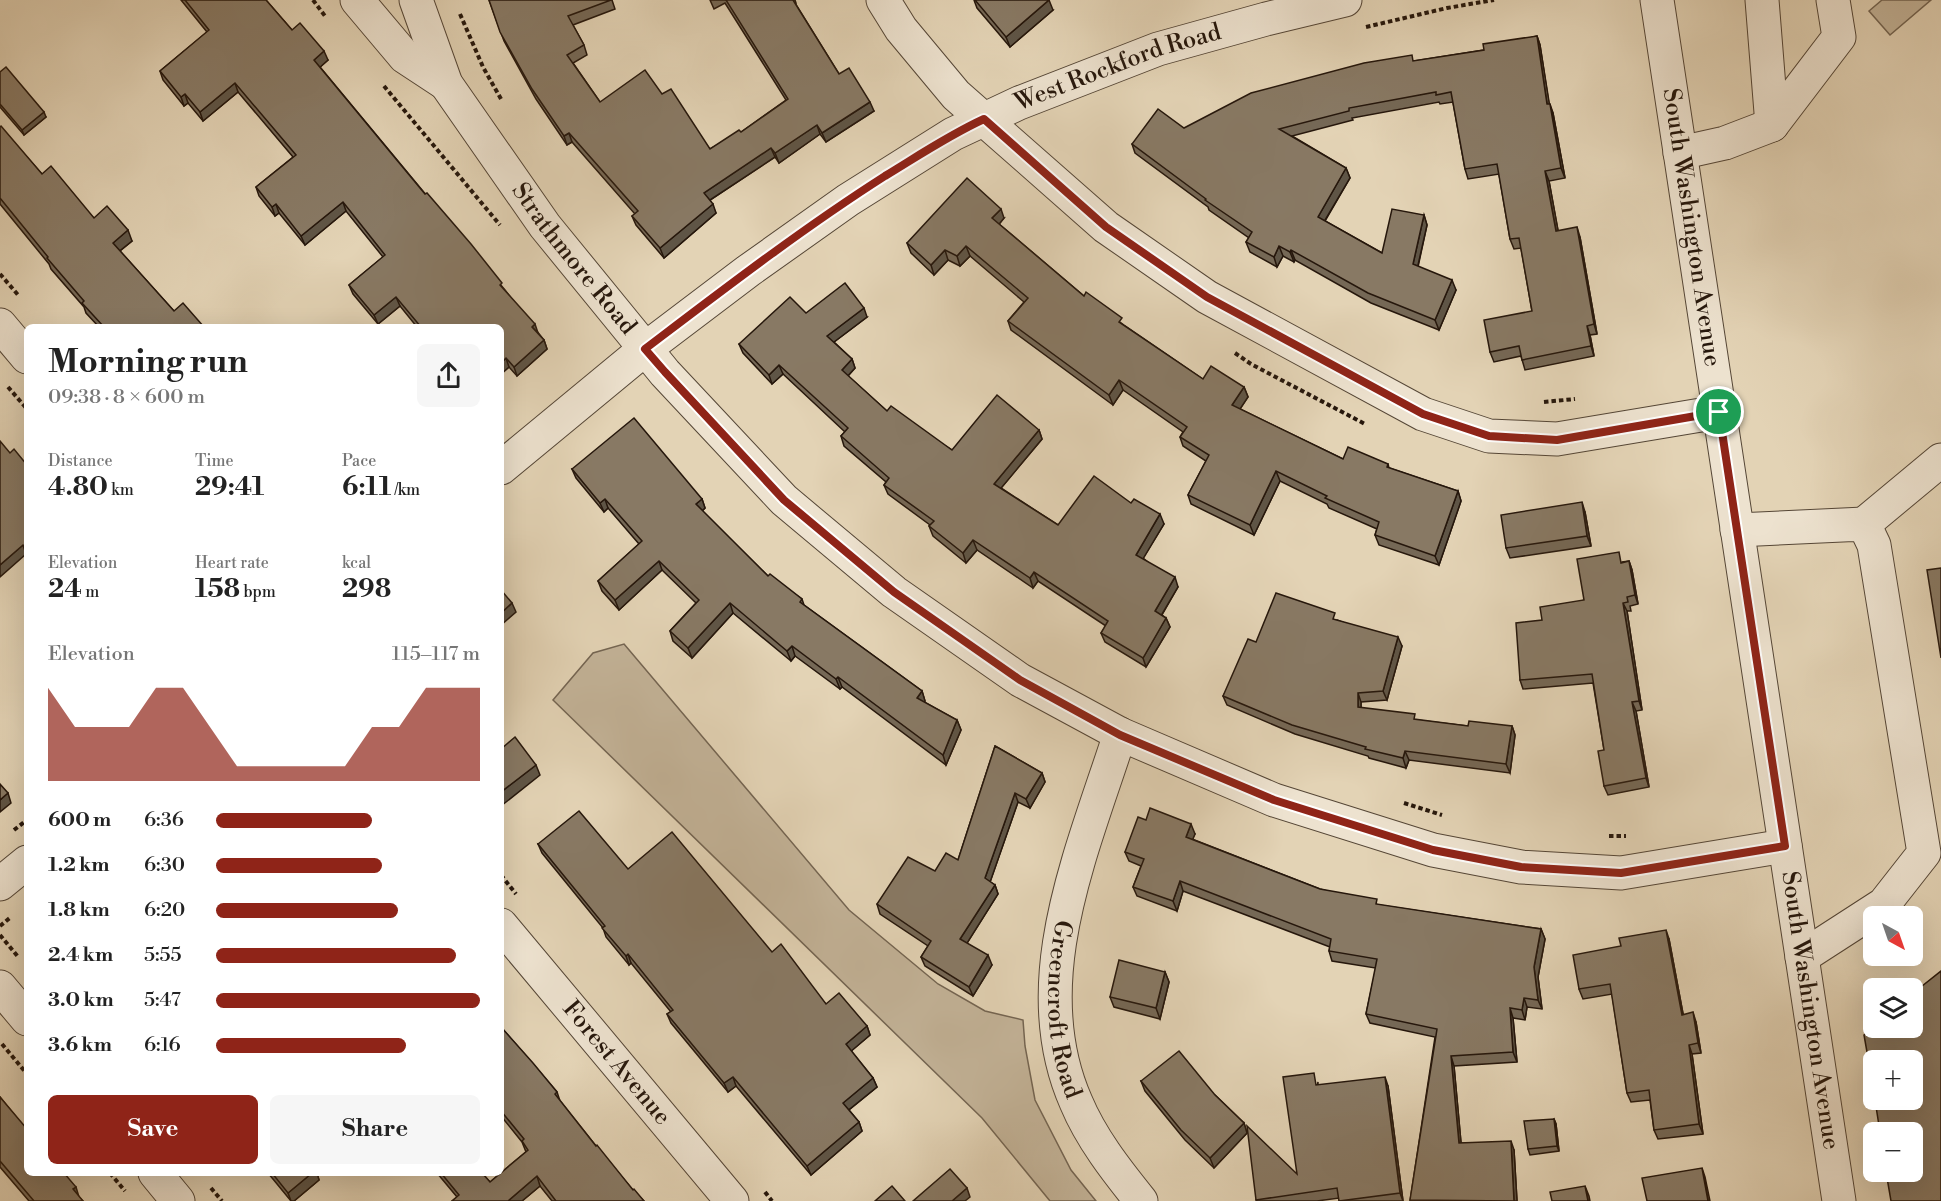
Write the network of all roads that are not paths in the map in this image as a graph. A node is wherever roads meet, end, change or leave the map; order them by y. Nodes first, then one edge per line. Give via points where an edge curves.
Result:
1 (357, 0) edge
2 (416, 0) edge
3 (883, 0) edge
4 (1657, 0) edge
5 (1762, 0) edge
6 (1833, 0) edge
7 (1264, 9) edge
8 (1351, 15) edge
9 (446, 84) junction
10 (984, 119) junction
11 (1772, 125) junction
12 (1680, 153) junction
13 (0, 325) edge
14 (645, 349) junction
15 (24, 353) edge
16 (1719, 412) junction
17 (1941, 460) edge
18 (504, 466) edge
19 (1864, 524) junction
20 (1737, 530) junction
21 (1120, 735) junction
22 (1785, 846) junction
23 (24, 864) edge
24 (0, 884) edge
25 (504, 929) edge
26 (1802, 957) junction
27 (0, 987) edge
28 (24, 1015) edge
29 (157, 1176) edge
30 (178, 1201) edge
31 (732, 1201) edge
32 (1141, 1201) edge
33 (1839, 1201) edge

1 - 9 street via 405,57
2 - 9 street, Strathmore Road
3 - 10 street via 901,29 956,95
4 - 12 street, South Washington Avenue
5 - 11 street
6 - 11 street via 1839,37
7 - 8 street, West Rockford Road
7 - 10 street, West Rockford Road
9 - 14 street, Strathmore Road via 545,226
10 - 14 street, West Rockford Road via 848,200
10 - 16 street via 1106,227 1207,297 1423,414 1489,436 1557,440
11 - 12 street via 1725,143
12 - 16 street, South Washington Avenue
13 - 15 street
14 - 18 street, West Rockford Road
14 - 21 street, Strathmore Road via 784,500 894,592 1020,680
16 - 20 street, South Washington Avenue
17 - 19 street
19 - 20 street
19 - 26 street via 1874,545 1924,853 1884,904
20 - 22 street, South Washington Avenue
21 - 22 street, Strathmore Road via 1274,800 1433,850 1521,867 1621,873
21 - 32 street, Greencroft Road via 1073,882 1057,957 1056,1018 1061,1059 1075,1101 1102,1150
22 - 26 street, South Washington Avenue
23 - 24 street
25 - 31 street, Forest Avenue
26 - 33 street, South Washington Avenue
27 - 28 street
29 - 30 street

